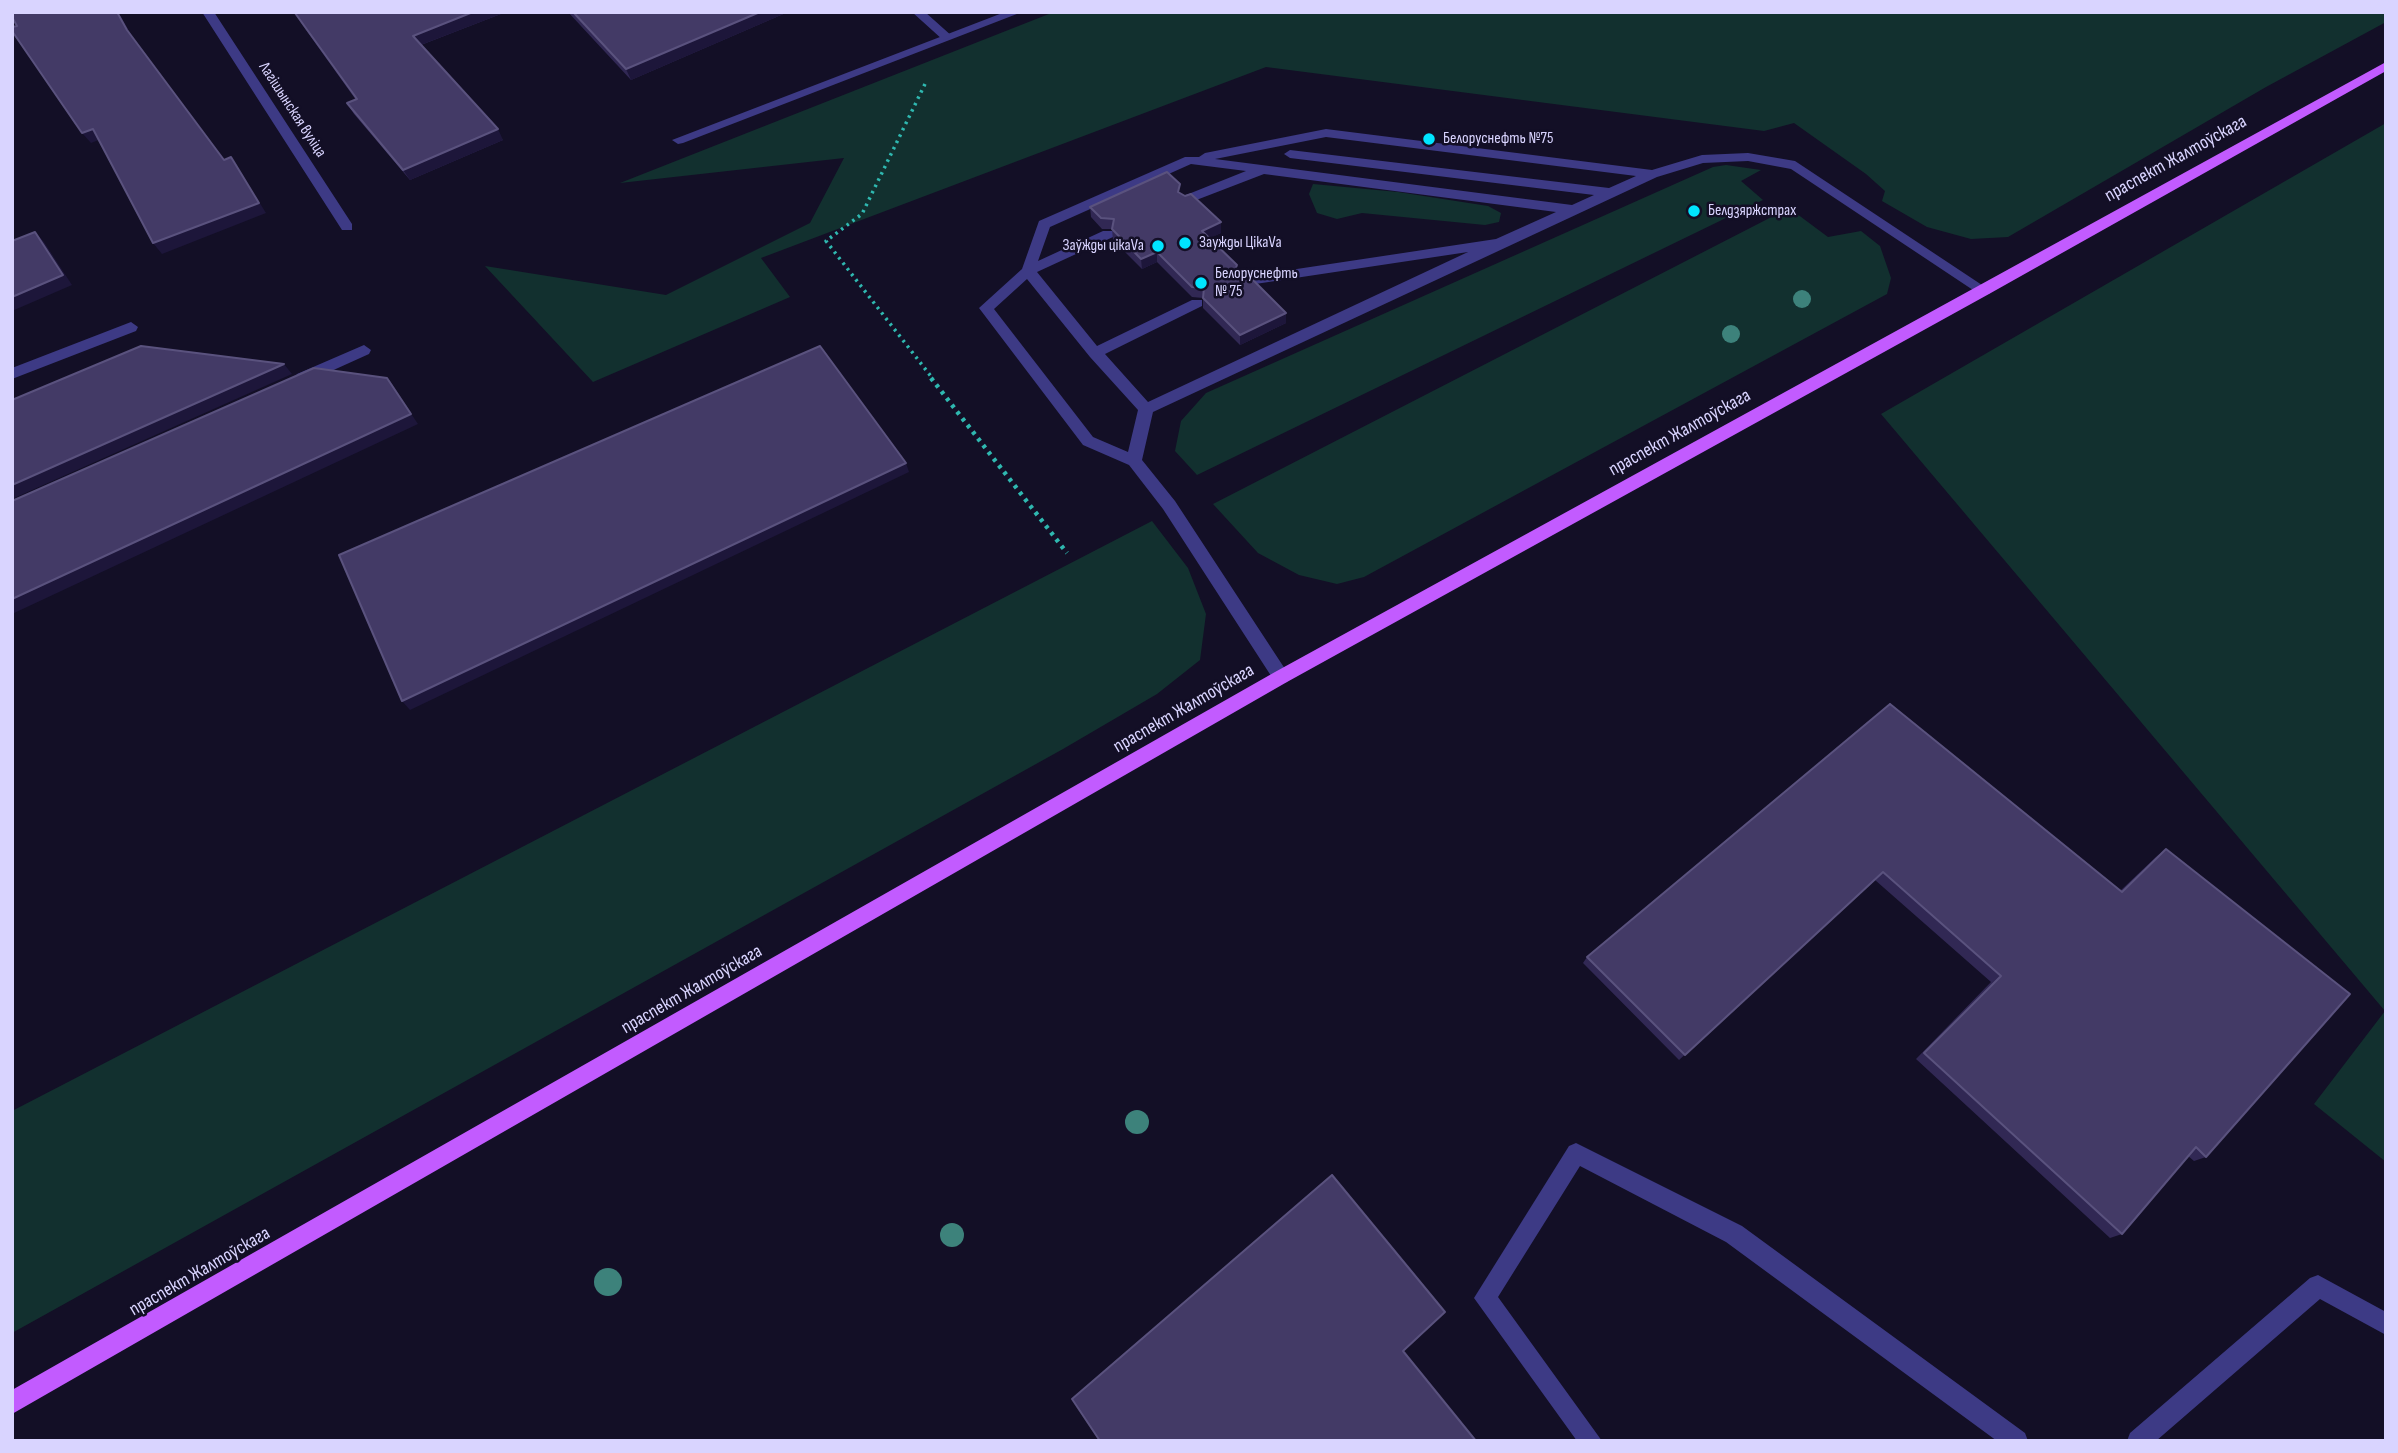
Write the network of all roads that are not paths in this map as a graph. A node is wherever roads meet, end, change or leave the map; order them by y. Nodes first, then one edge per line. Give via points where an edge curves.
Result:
1 (208, 12) edge
2 (918, 12) edge
3 (1016, 12) edge
4 (947, 37) junction
5 (2386, 66) edge
6 (1326, 133) junction
7 (678, 140) dead end
8 (1290, 153) junction
9 (1190, 160) junction
10 (1262, 169) junction
11 (1652, 174) junction
12 (1611, 193) junction
13 (1186, 200) edge
14 (1573, 210) junction
15 (347, 227) dead end
16 (1108, 234) edge
17 (1499, 243) junction
18 (1028, 271) junction
19 (1242, 281) edge
20 (1983, 291) junction
21 (1198, 303) edge
22 (131, 327) dead end
23 (364, 350) dead end
24 (1095, 353) junction
25 (12, 374) edge
26 (289, 384) edge
27 (1146, 409) junction
28 (1134, 461) junction
29 (1281, 677) junction
30 (2386, 1324) edge
31 (12, 1403) edge
32 (1591, 1441) edge
33 (2017, 1441) edge
34 (2138, 1441) edge

1 - 15 street, Лагішынская вуліца
2 - 4 street
3 - 4 street
4 - 7 street
5 - 20 main road, праспект Жалтоўскага
6 - 8 street
6 - 9 street
6 - 11 street
8 - 10 street
8 - 12 street
9 - 10 street
9 - 18 street via 1044,224
10 - 13 street
10 - 14 street
11 - 12 street
11 - 20 street via 1702,159 1748,157 1795,165
12 - 14 street
14 - 17 street
16 - 18 street
17 - 19 street
17 - 27 street
18 - 24 street
18 - 28 street via 986,308 1088,441
20 - 29 main road, праспект Жалтоўскага
21 - 24 street
22 - 25 street
23 - 26 street
24 - 27 street
27 - 28 street
28 - 29 street via 1169,505
29 - 31 main road, праспект Жалтоўскага
30 - 34 street via 2319,1286
32 - 33 street via 1485,1298 1576,1153 1734,1234

